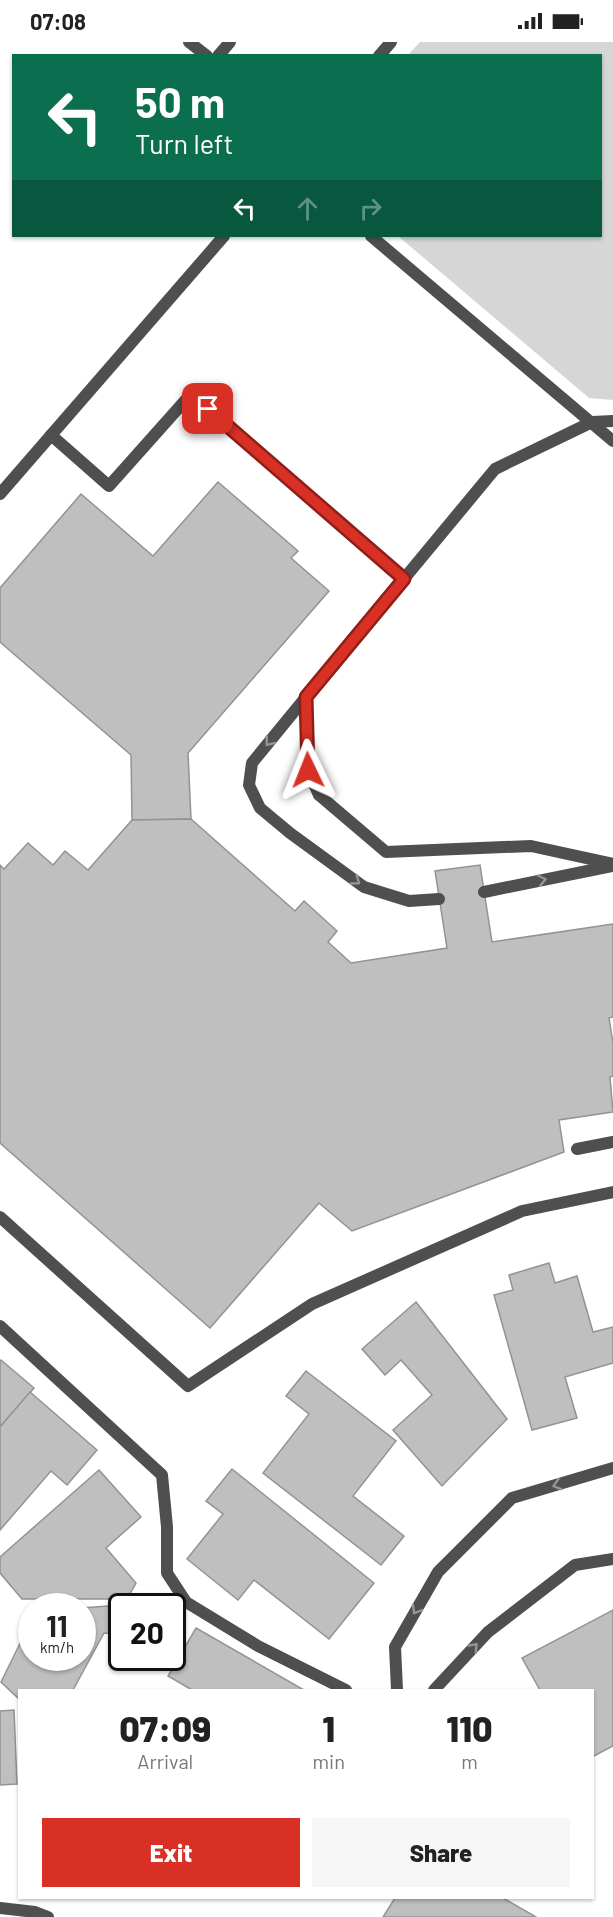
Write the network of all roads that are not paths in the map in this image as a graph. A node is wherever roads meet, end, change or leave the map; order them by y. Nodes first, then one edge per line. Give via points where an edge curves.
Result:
1 (189, 42) edge
2 (230, 42) edge
3 (391, 42) edge
4 (204, 54) edge
5 (220, 54) edge
6 (381, 54) edge
7 (223, 237) edge
8 (372, 237) edge
9 (613, 421) edge
10 (592, 422) junction
11 (51, 435) junction
12 (613, 441) edge
13 (0, 494) edge
14 (404, 579) junction
15 (306, 697) junction
16 (613, 865) edge
17 (484, 892) dead end
18 (439, 899) dead end
19 (613, 1142) edge
20 (577, 1149) dead end
21 (613, 1192) edge
22 (0, 1217) edge
23 (0, 1326) edge
24 (613, 1468) edge
25 (613, 1559) edge
26 (344, 1689) edge
27 (397, 1689) edge
28 (435, 1689) edge
29 (0, 1908) edge
30 (48, 1917) edge

1 - 4 street
2 - 5 street
3 - 6 street
7 - 11 street
8 - 10 street
9 - 10 street
10 - 12 street
10 - 14 street via 495,469
11 - 13 street
11 - 14 street via 109,486 190,394
14 - 15 street
15 - 16 street via 308,770 319,795 386,852 531,846
15 -> 18 street via 252,763 249,785 260,808 364,887 409,901
17 -> 16 street
19 - 20 street
21 - 22 street via 522,1211 312,1304 188,1386
23 - 26 street via 162,1475 167,1573 186,1602 258,1646
24 -> 27 street via 512,1498 438,1572 395,1647
28 -> 25 street via 488,1632 575,1565
29 - 30 street

